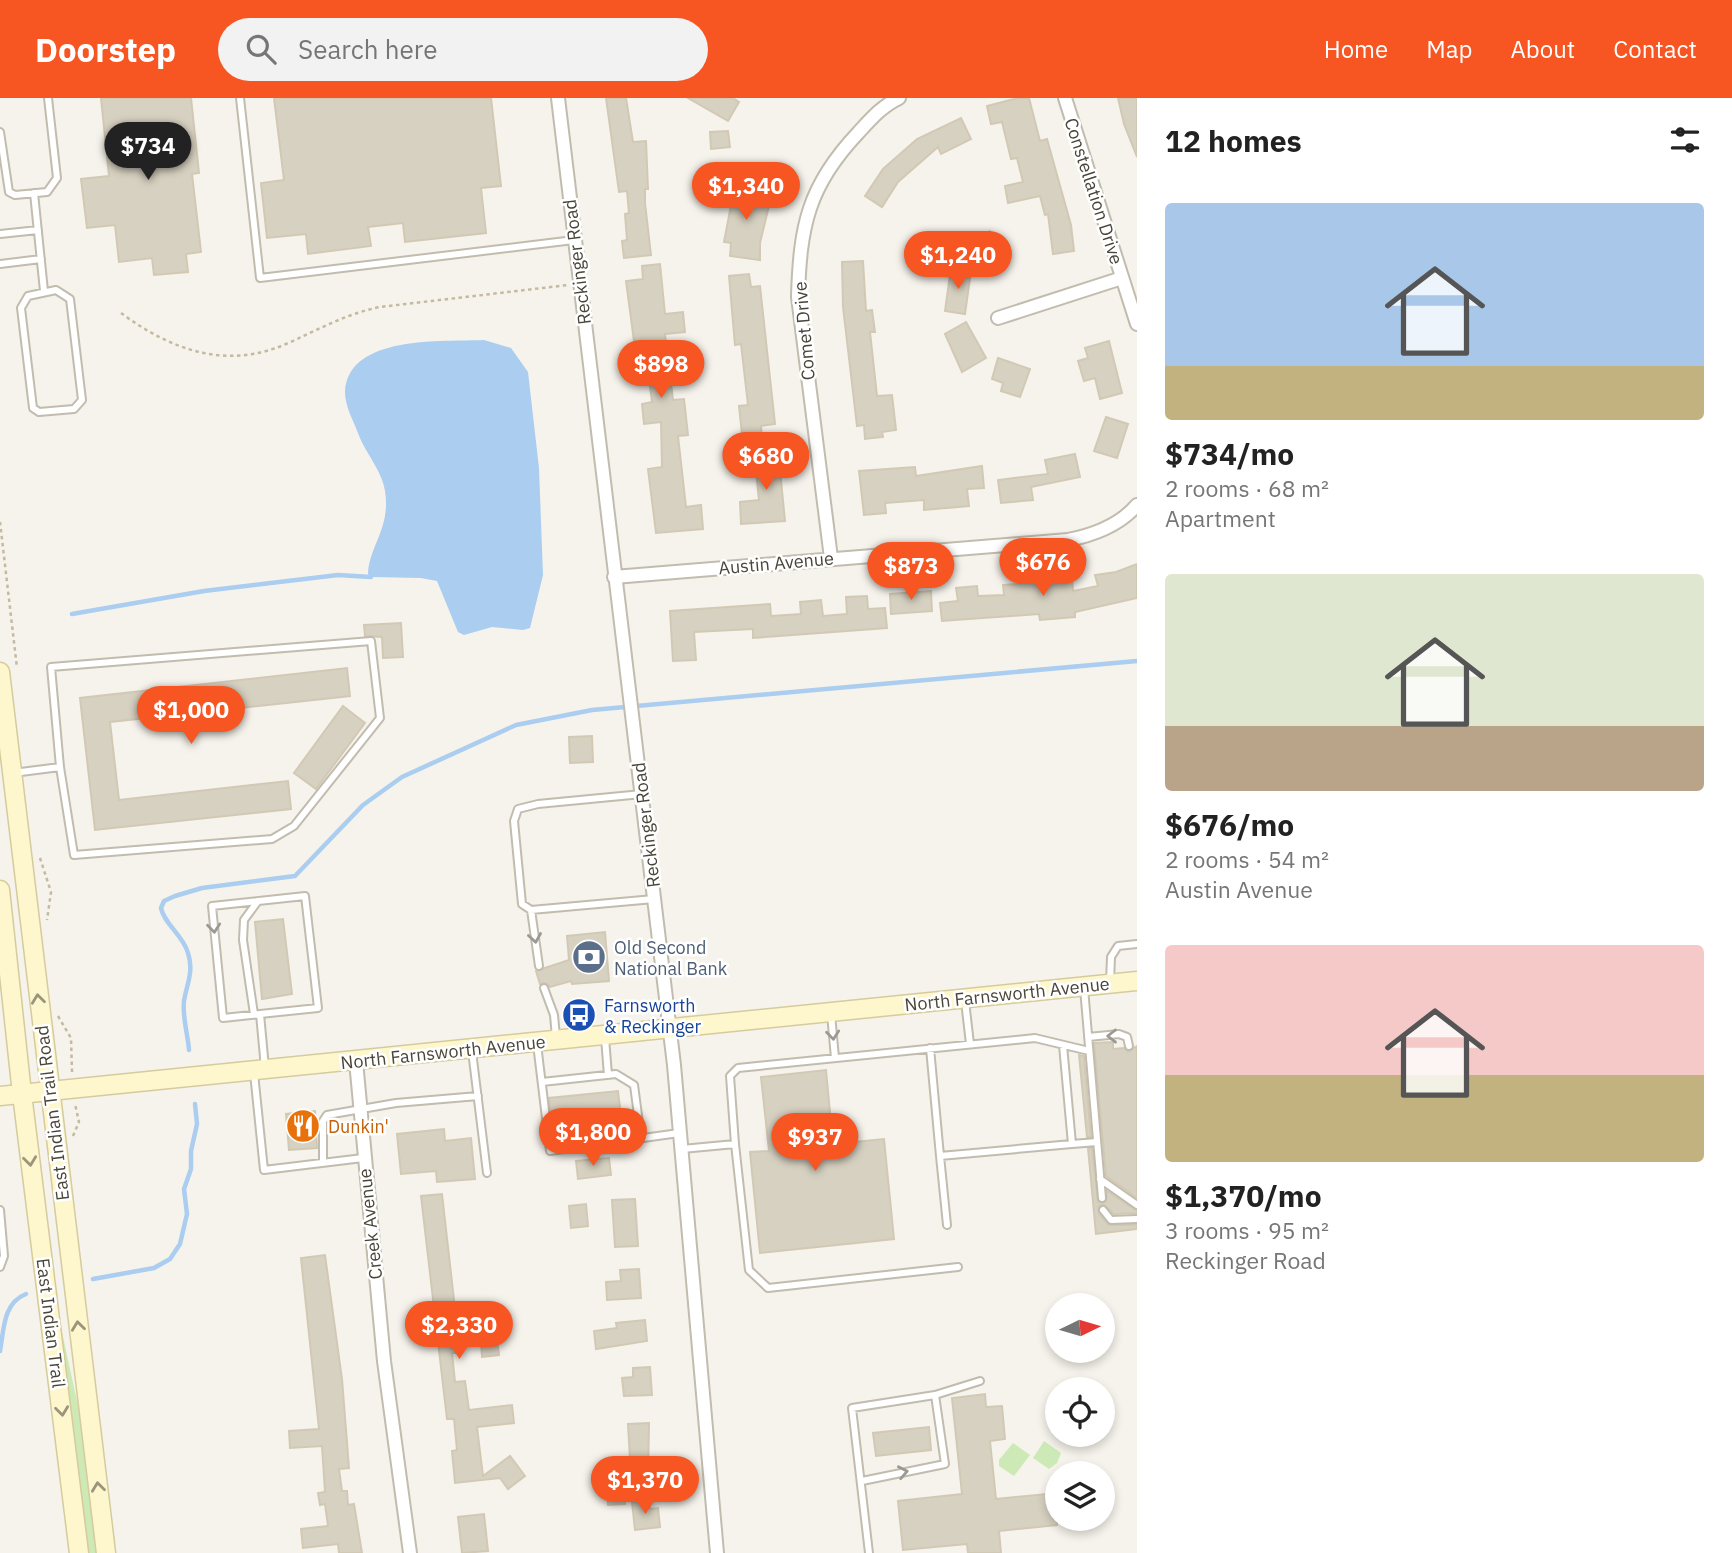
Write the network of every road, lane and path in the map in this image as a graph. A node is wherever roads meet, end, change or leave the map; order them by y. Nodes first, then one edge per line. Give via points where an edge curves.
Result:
1 (48, 98) edge
2 (240, 98) edge
3 (558, 98) edge
4 (899, 98) edge
5 (1065, 98) edge
6 (0, 132) edge
7 (34, 193) junction
8 (38, 230) junction
9 (0, 234) edge
10 (575, 240) junction
11 (41, 259) junction
12 (0, 264) edge
13 (1122, 278) junction
14 (579, 284) junction
15 (44, 291) junction
16 (121, 313) dead end
17 (998, 318) dead end
18 (1137, 324) edge
19 (1137, 506) edge
20 (0, 522) edge
21 (831, 558) junction
22 (614, 577) junction
23 (11, 616) dead end
24 (0, 672) edge
25 (60, 767) junction
26 (12, 773) junction
27 (642, 794) junction
28 (39, 855) dead end
29 (0, 890) edge
30 (654, 899) junction
31 (258, 901) junction
32 (531, 910) junction
33 (45, 930) dead end
34 (2, 933) edge
35 (1137, 944) edge
36 (539, 966) dead end
37 (1137, 981) edge
38 (1110, 984) junction
39 (1084, 986) junction
40 (544, 988) dead end
41 (965, 998) junction
42 (56, 1009) dead end
43 (831, 1012) junction
44 (257, 1014) junction
45 (669, 1028) junction
46 (605, 1035) junction
47 (1088, 1037) junction
48 (557, 1040) junction
49 (537, 1042) junction
50 (970, 1044) junction
51 (1063, 1045) junction
52 (1129, 1046) dead end
53 (930, 1048) junction
54 (472, 1049) junction
55 (1089, 1051) junction
56 (835, 1058) junction
57 (71, 1059) dead end
58 (356, 1061) junction
59 (259, 1070) junction
60 (608, 1075) junction
61 (542, 1082) junction
62 (49, 1091) junction
63 (22, 1094) junction
64 (0, 1096) edge
65 (478, 1096) junction
66 (360, 1109) junction
67 (76, 1117) dead end
68 (79, 1122) dead end
69 (679, 1133) junction
70 (641, 1138) junction
71 (1097, 1142) junction
72 (735, 1144) junction
73 (1072, 1144) junction
74 (680, 1149) junction
75 (940, 1156) junction
76 (363, 1158) junction
77 (323, 1163) junction
78 (487, 1173) dead end
79 (1100, 1179) junction
80 (1102, 1198) dead end
81 (1137, 1205) edge
82 (0, 1210) edge
83 (1103, 1210) dead end
84 (1137, 1219) edge
85 (947, 1225) dead end
86 (0, 1266) edge
87 (958, 1267) dead end
88 (980, 1381) dead end
89 (935, 1395) junction
90 (862, 1481) junction
91 (79, 1553) edge
92 (106, 1553) edge
93 (410, 1553) edge
94 (717, 1553) edge
95 (869, 1553) edge

1 - 7 lane via 57,178 47,192
2 - 10 lane via 260,278
3 - 10 street, Reckinger Road
4 - 21 street, Comet Drive via 885,105 831,162 807,214 799,257 798,297
5 - 13 street, Constellation Drive
6 - 7 lane via 6,188 15,195
7 - 8 lane
8 - 9 lane
8 - 11 lane
10 - 14 street, Reckinger Road
11 - 12 lane
11 - 15 lane
13 - 17 street
13 - 18 street, Constellation Drive
14 - 16 path via 351,313 286,344 245,357 188,350 146,331
14 - 22 street, Reckinger Road
15 - 15 lane via 28,296 21,308 33,408 39,412 74,409 82,400 70,299 61,291
19 - 21 street, Austin Avenue via 1092,535 1068,540
20 - 23 path
21 - 22 street, Austin Avenue
22 - 27 street, Reckinger Road
24 - 26 main road, East Indian Trail Road
25 - 25 lane via 51,667 371,641 380,718 294,826 272,839 74,855
25 - 26 lane
62 -> 26 main road, East Indian Trail Road
27 - 30 street, Reckinger Road
27 - 32 lane via 518,809 514,821 522,904
28 - 33 path via 51,892
29 - 34 main road, East Indian Trail Road
30 - 32 lane
30 - 45 street, Reckinger Road
31 - 44 lane via 244,920 243,940
31 -> 44 lane via 212,906 223,1018
31 - 44 lane via 305,896 317,1008
32 -> 36 lane
34 - 63 main road, East Indian Trail Road
35 - 38 lane via 1118,946 1111,957
37 - 38 main road, North Farnsworth Avenue
38 - 39 main road, North Farnsworth Avenue
39 - 41 main road, North Farnsworth Avenue
39 - 47 lane
40 - 48 lane
41 - 43 main road, North Farnsworth Avenue
41 - 50 lane
42 - 57 path via 71,1038
43 - 45 main road, North Farnsworth Avenue
43 -> 56 lane
44 - 59 lane
45 - 46 main road, North Farnsworth Avenue
45 - 69 street, Reckinger Road
46 - 48 main road, North Farnsworth Avenue
46 - 60 lane
52 -> 47 lane via 1127,1037 1119,1034
47 - 55 lane
48 - 49 main road, North Farnsworth Avenue
49 - 54 main road, North Farnsworth Avenue
49 - 61 lane
50 - 51 lane via 1035,1038
50 - 53 lane
51 - 55 lane
51 - 73 lane
53 - 56 lane
53 - 75 lane
54 - 58 main road, North Farnsworth Avenue
54 - 65 lane
55 - 71 lane
56 - 72 lane via 738,1068 730,1076
58 - 59 main road, North Farnsworth Avenue
58 - 66 street, Creek Avenue
59 - 62 main road, North Farnsworth Avenue
59 - 77 lane via 264,1170
60 - 61 lane
60 - 70 lane via 624,1077 634,1085
61 - 70 lane via 550,1151
62 - 63 main road, North Farnsworth Avenue
92 -> 62 main road, East Indian Trail Road
63 - 64 main road, North Farnsworth Avenue
63 -> 91 main road, East Indian Trail
65 - 66 lane
65 - 78 lane
66 - 76 street, Creek Avenue
66 - 77 lane via 327,1115
67 - 68 path
69 - 70 lane
69 - 74 street, Reckinger Road
71 - 73 lane
71 - 79 lane
72 - 74 lane
72 - 87 lane via 749,1270 768,1288
73 - 75 lane
74 - 94 street, Reckinger Road
75 - 85 lane
76 - 77 lane
76 - 93 street, Creek Avenue
79 - 80 lane
79 - 81 lane
82 - 86 lane via 4,1256
83 - 84 lane via 1111,1220
88 - 89 lane
90 -> 89 lane via 945,1464
89 - 90 lane via 852,1408
90 - 95 lane

